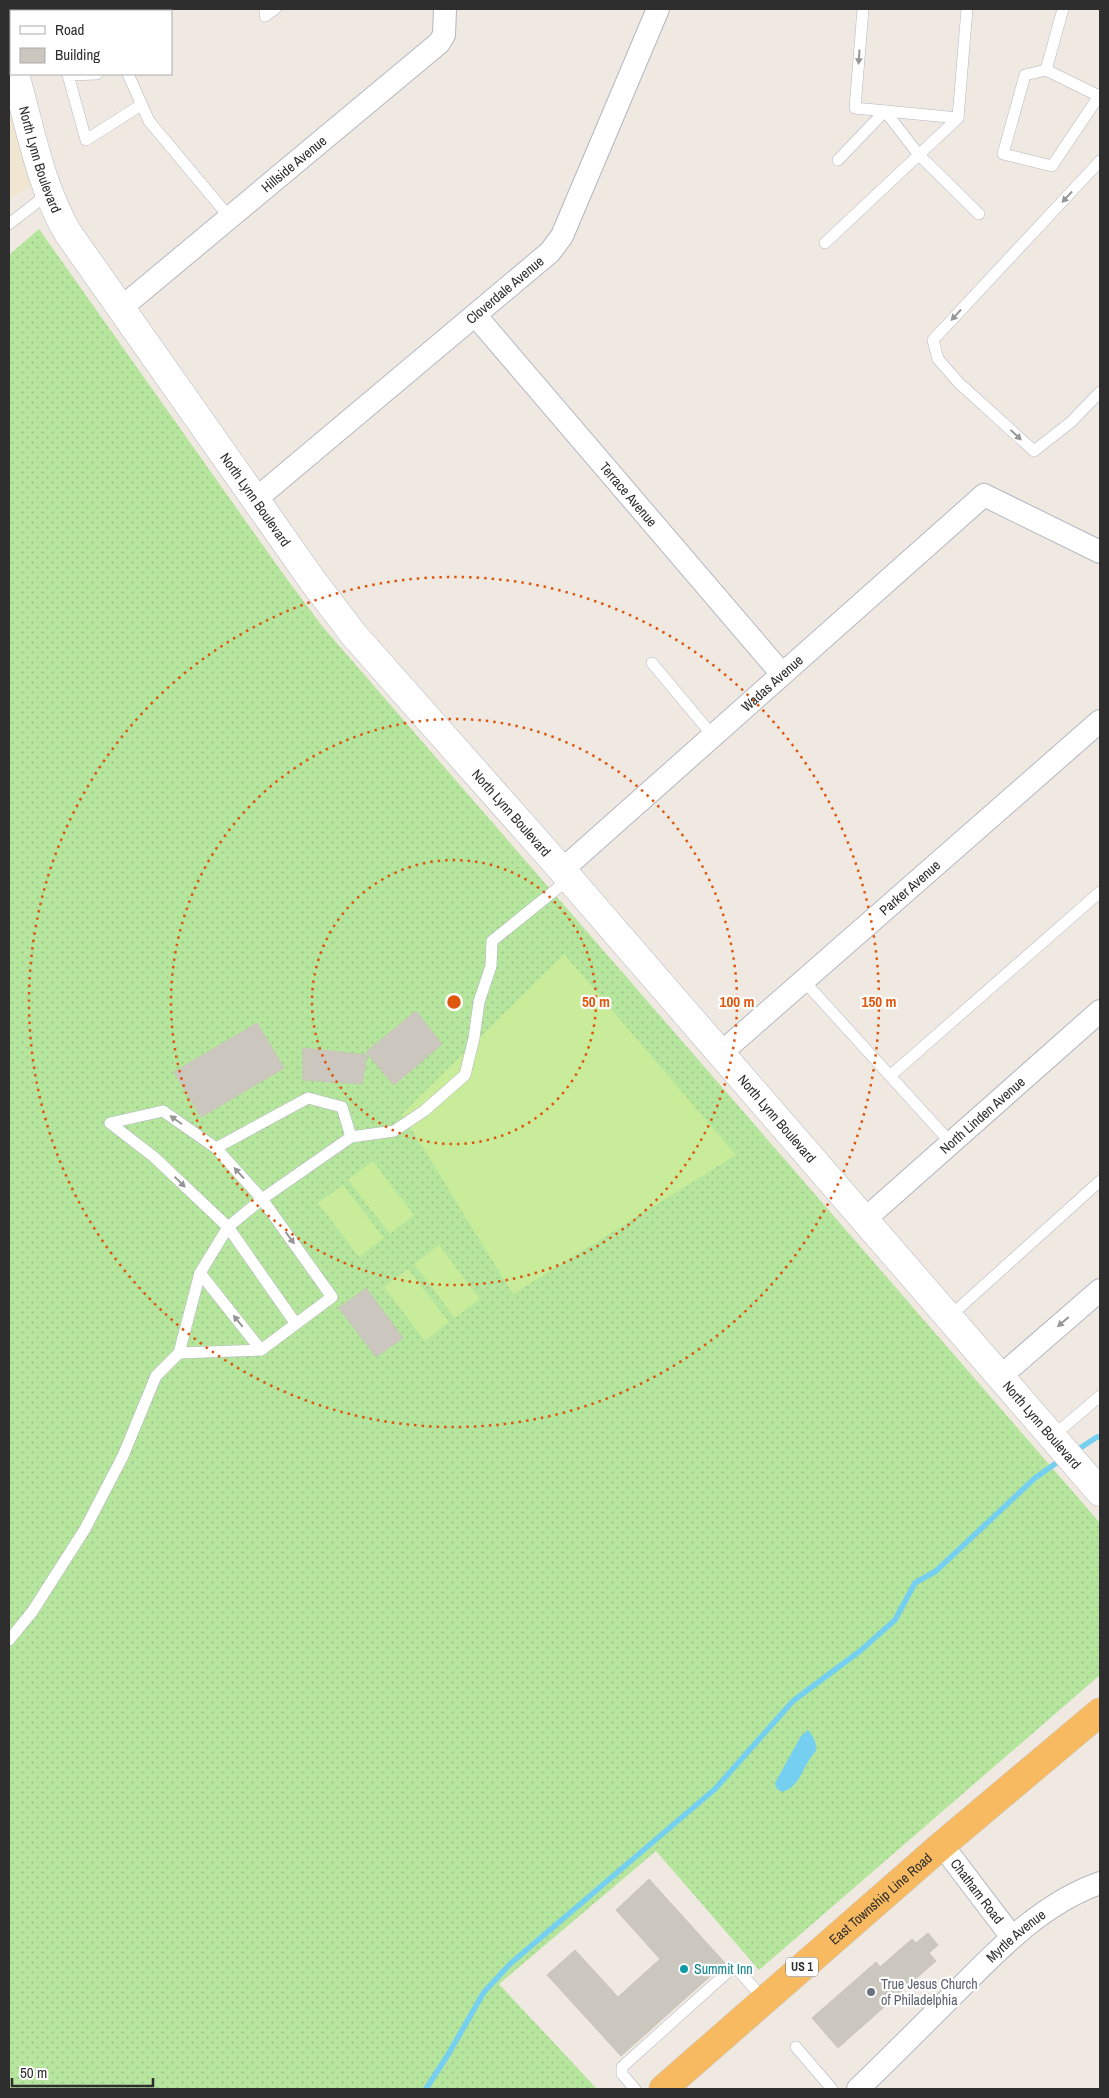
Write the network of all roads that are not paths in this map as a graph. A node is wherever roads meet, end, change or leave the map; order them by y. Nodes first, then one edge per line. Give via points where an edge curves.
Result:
1 (265, 9) edge
2 (274, 9) edge
3 (445, 9) edge
4 (658, 9) edge
5 (863, 9) edge
6 (967, 9) edge
7 (1064, 9) edge
8 (1046, 70) junction
9 (15, 75) edge
10 (68, 75) edge
11 (128, 75) edge
12 (16, 102) edge
13 (141, 104) junction
14 (885, 111) junction
15 (958, 118) junction
16 (919, 155) junction
17 (838, 160) dead end
18 (1100, 161) edge
19 (49, 193) junction
20 (979, 214) dead end
21 (230, 218) junction
22 (9, 224) edge
23 (825, 244) dead end
24 (121, 308) junction
25 (475, 315) junction
26 (1100, 392) edge
27 (256, 499) junction
28 (1100, 552) edge
29 (652, 663) dead end
30 (782, 674) junction
31 (1100, 721) edge
32 (713, 736) junction
33 (565, 874) junction
34 (1100, 892) edge
35 (804, 980) junction
36 (1100, 1011) edge
37 (721, 1053) junction
38 (890, 1076) junction
39 (351, 1137) junction
40 (951, 1143) junction
41 (216, 1148) junction
42 (1100, 1181) edge
43 (262, 1199) junction
44 (864, 1220) junction
45 (228, 1227) junction
46 (200, 1273) junction
47 (1100, 1290) edge
48 (949, 1316) junction
49 (296, 1324) junction
50 (261, 1350) junction
51 (179, 1353) junction
52 (1001, 1376) junction
53 (1100, 1396) edge
54 (1064, 1450) junction
55 (1100, 1492) edge
56 (9, 1640) edge
57 (1100, 1712) edge
58 (942, 1846) junction
59 (1100, 1883) edge
60 (1012, 1937) junction
61 (765, 2000) junction
62 (796, 2047) dead end
63 (635, 2089) edge
64 (663, 2089) edge
65 (832, 2089) edge
66 (858, 2089) edge

1 - 2 lane via 265,16
3 - 21 street, Hillside Avenue via 444,35 439,43
4 - 25 street, Cloverdale Avenue via 562,236 550,252
5 -> 14 lane via 855,108
6 - 15 lane
7 - 8 lane
8 - 8 lane via 1025,75 1003,154 1052,166 1099,96
9 - 12 street, North Lynn Boulevard
10 - 13 lane via 86,140
11 - 13 lane
12 - 19 street, North Lynn Boulevard
13 - 21 lane via 149,121
14 - 15 lane
14 - 16 lane
14 - 17 lane
15 - 16 lane
16 - 20 lane
16 - 23 lane
18 -> 26 lane via 933,340 938,359 958,383 1034,451 1071,422
19 - 22 lane
19 - 24 street, North Lynn Boulevard via 68,233
21 - 24 street, Hillside Avenue
24 - 27 street, North Lynn Boulevard
25 - 27 street, Cloverdale Avenue
25 - 30 street, Terrace Avenue
27 - 33 street, North Lynn Boulevard via 354,635
28 - 30 street, Wadas Avenue via 984,496
29 - 32 lane
30 - 32 street, Wadas Avenue
31 - 35 street, Parker Avenue
32 - 33 street, Wadas Avenue
33 - 37 street, North Lynn Boulevard
33 - 39 lane via 492,941 491,966 479,1002 465,1075 424,1111 394,1131
34 - 38 lane
35 - 37 street, Parker Avenue
35 - 38 lane
36 - 40 street, North Linden Avenue
37 - 44 street, North Lynn Boulevard
38 - 40 lane
39 - 41 lane via 342,1106 308,1098
39 - 43 lane
40 - 44 street, North Linden Avenue
43 -> 41 lane
41 -> 45 lane via 163,1111 110,1123 154,1157
42 - 48 lane
43 - 45 lane
43 -> 49 lane via 332,1297
44 - 48 street, North Lynn Boulevard
45 - 46 lane
45 - 49 lane
50 -> 46 lane
46 - 51 lane
47 -> 52 street
48 - 52 street, North Lynn Boulevard
49 - 50 lane
50 - 51 lane
51 - 56 lane via 156,1376 123,1456 85,1529 32,1612
52 - 54 street, North Lynn Boulevard
53 - 54 lane
54 - 55 street, North Lynn Boulevard
57 - 58 highway, East Township Line Road / US 1
58 - 60 street, Chatham Road
58 - 61 highway, East Township Line Road / US 1
59 - 60 street, Myrtle Avenue via 1048,1908
60 - 66 street, Myrtle Avenue
61 - 63 lane via 736,1968 730,1970 622,2067 622,2074
61 - 64 highway, East Township Line Road / US 1
62 - 65 lane

